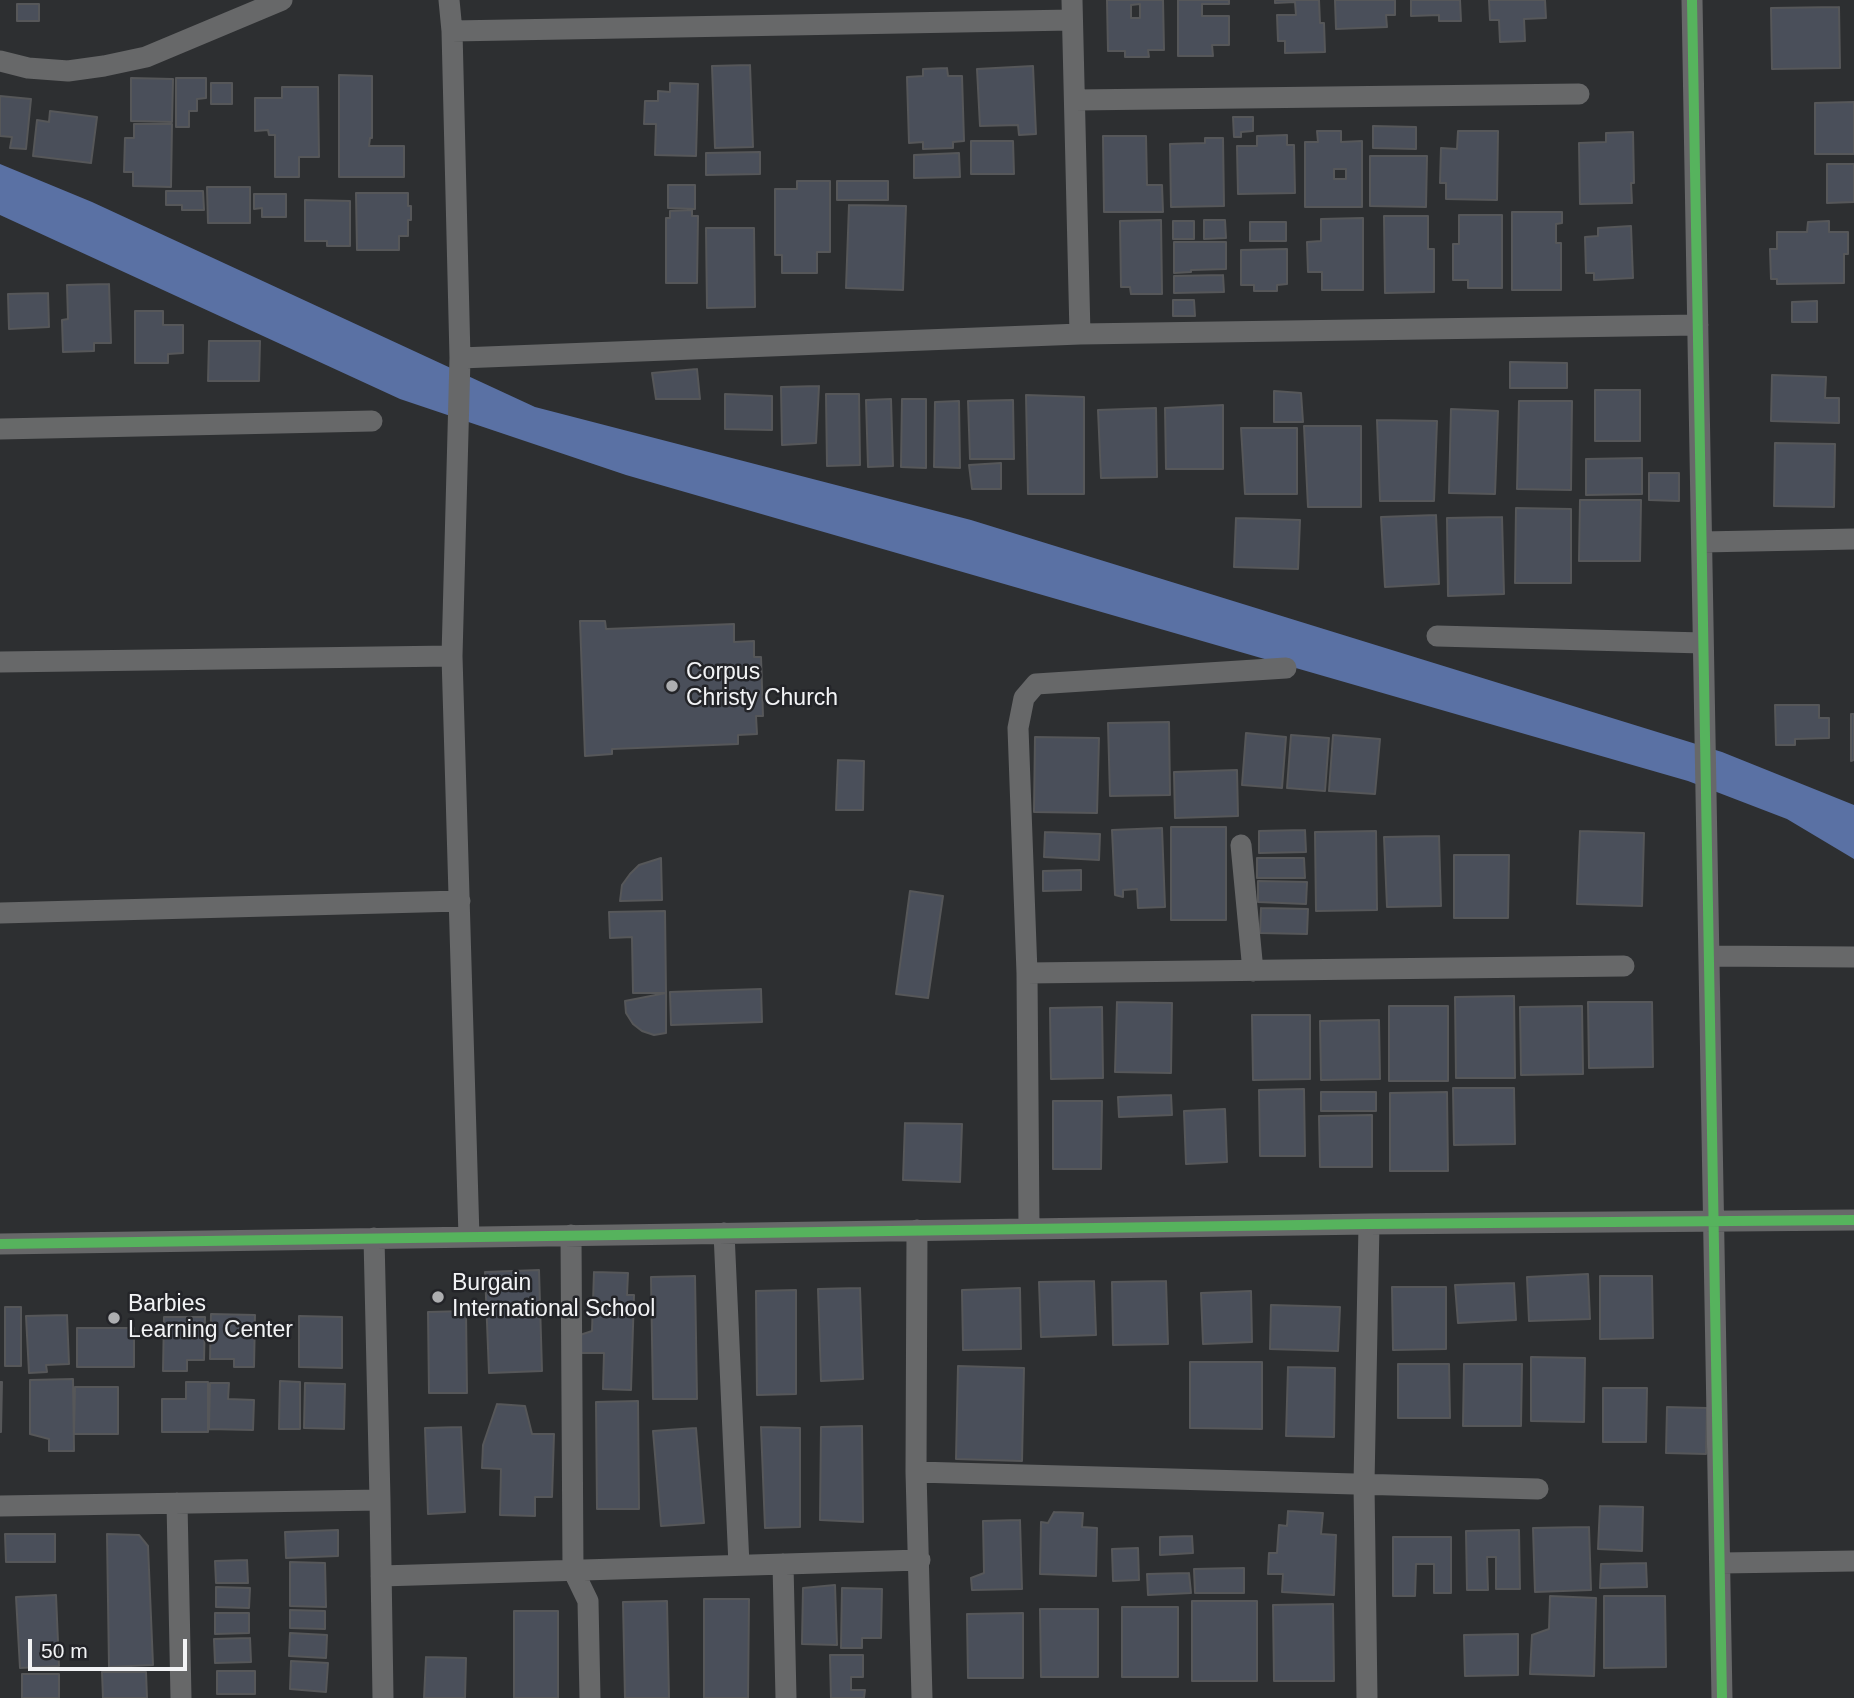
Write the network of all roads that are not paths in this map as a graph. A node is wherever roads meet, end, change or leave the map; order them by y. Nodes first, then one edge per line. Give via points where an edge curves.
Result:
1 (282, 0) edge
2 (449, 0) edge
3 (1692, 0) edge
4 (1072, 10) edge
5 (452, 31) junction
6 (0, 61) edge
7 (1579, 94) dead end
8 (1075, 100) junction
9 (1698, 325) junction
10 (1080, 334) junction
11 (460, 361) junction
12 (372, 421) dead end
13 (0, 429) edge
14 (1854, 540) edge
15 (1702, 542) junction
16 (1437, 636) dead end
17 (1703, 643) junction
18 (452, 656) junction
19 (0, 662) edge
20 (1286, 668) dead end
21 (1241, 845) dead end
22 (460, 901) junction
23 (0, 912) edge
24 (1709, 956) junction
25 (1854, 957) edge
26 (1625, 966) dead end
27 (1253, 971) junction
28 (1027, 973) junction
29 (1854, 1220) edge
30 (1713, 1221) junction
31 (1369, 1224) junction
32 (1029, 1229) junction
33 (917, 1230) junction
34 (724, 1233) junction
35 (571, 1236) junction
36 (469, 1237) junction
37 (374, 1238) junction
38 (0, 1244) edge
39 (916, 1472) junction
40 (1364, 1484) junction
41 (1538, 1489) dead end
42 (380, 1500) junction
43 (177, 1503) junction
44 (0, 1506) edge
45 (920, 1560) junction
46 (1854, 1561) edge
47 (1721, 1563) junction
48 (783, 1564) junction
49 (740, 1565) junction
50 (573, 1570) junction
51 (381, 1576) junction
52 (181, 1698) edge
53 (383, 1698) edge
54 (590, 1698) edge
55 (786, 1698) edge
56 (922, 1698) edge
57 (1367, 1698) edge
58 (1722, 1698) edge

1 - 6 street via 146,57 68,71
2 - 5 street
3 - 9 street
4 - 5 street
4 - 8 street
5 - 11 street
7 - 8 street
8 - 10 street
9 - 10 street
9 - 15 street
10 - 11 street
11 - 18 street
12 - 13 street
14 - 15 street
15 - 17 street
16 - 17 street
17 - 24 street
18 - 19 street
18 - 22 street
20 - 28 street via 1036,684 1024,698 1018,728
21 - 27 street
22 - 23 street
22 - 36 street
24 - 25 street
24 - 30 street
26 - 27 street
27 - 28 street
28 - 32 street
29 - 30 street
30 - 31 street
30 - 47 street
31 - 32 street
31 - 40 street
32 - 33 street
33 - 34 street
33 - 39 street
34 - 35 street
34 - 49 street
35 - 36 street
35 - 50 street
36 - 37 street
37 - 38 street
37 - 42 street
39 - 40 street
39 - 45 street
40 - 41 street
40 - 57 street
42 - 43 street
42 - 51 street
43 - 44 street
43 - 52 street
45 - 48 street
45 - 56 street
46 - 47 street
47 - 58 street
48 - 49 street
48 - 55 street
49 - 50 street
50 - 51 street
50 - 54 street via 588,1601
51 - 53 street

